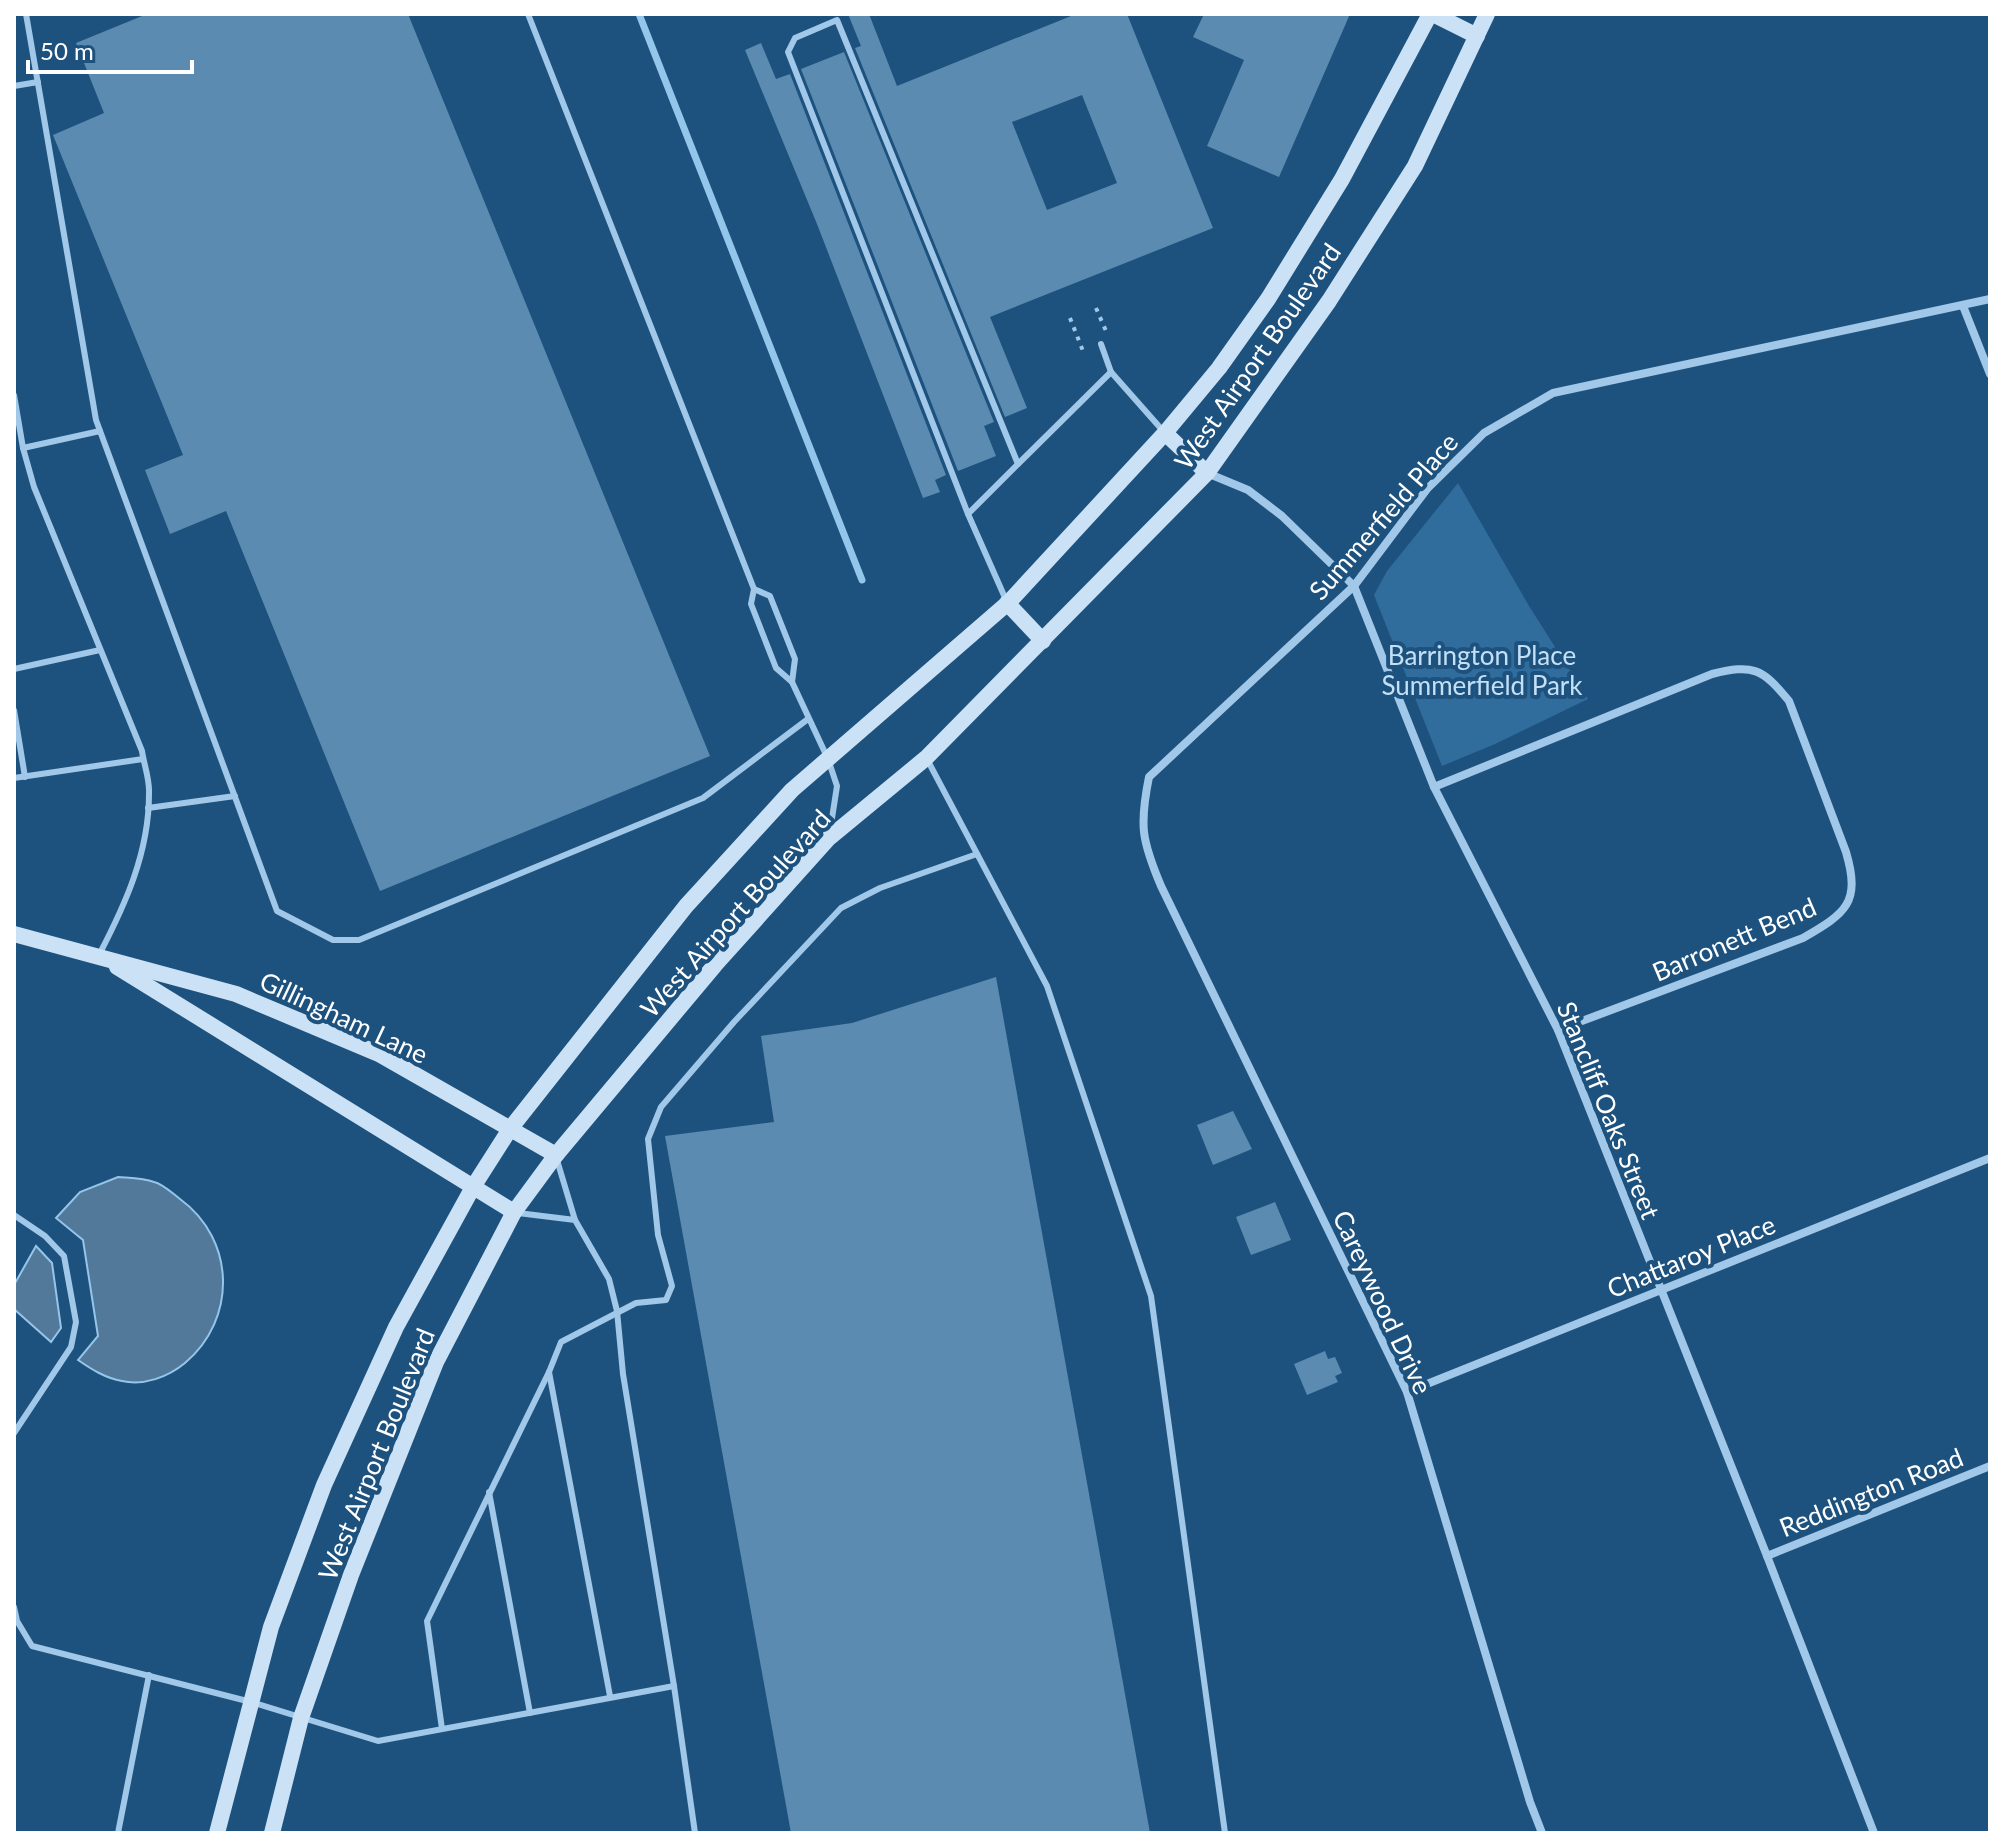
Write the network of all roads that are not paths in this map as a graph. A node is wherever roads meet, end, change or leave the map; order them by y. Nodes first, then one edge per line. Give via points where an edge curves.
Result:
1 (26, 14) edge
2 (528, 14) edge
3 (1432, 14) edge
4 (1487, 14) edge
5 (836, 17) edge
6 (1477, 36) junction
7 (38, 82) junction
8 (14, 86) edge
9 (1990, 299) edge
10 (1963, 306) junction
11 (1101, 344) dead end
12 (1111, 372) junction
13 (1990, 374) edge
14 (14, 395) edge
15 (16, 416) edge
16 (100, 431) junction
17 (1165, 433) junction
18 (23, 448) junction
19 (1018, 464) junction
20 (1207, 473) junction
21 (968, 514) junction
22 (1354, 586) junction
23 (754, 589) junction
24 (1007, 603) junction
25 (1043, 641) junction
26 (100, 650) junction
27 (14, 669) edge
28 (792, 682) junction
29 (14, 710) edge
30 (808, 719) junction
31 (926, 758) junction
32 (143, 759) junction
33 (828, 759) junction
34 (25, 777) junction
35 (14, 778) edge
36 (1434, 787) junction
37 (235, 796) junction
38 (148, 808) junction
39 (829, 838) junction
40 (977, 854) junction
41 (1161, 886) joint
42 (14, 934) edge
43 (99, 955) junction
44 (1558, 1030) junction
45 (510, 1129) junction
46 (556, 1155) junction
47 (1990, 1158) edge
48 (473, 1187) junction
49 (514, 1212) junction
50 (14, 1215) edge
51 (575, 1220) junction
52 (1660, 1290) junction
53 (617, 1311) junction
54 (549, 1372) junction
55 (1407, 1392) junction
56 (14, 1433) edge
57 (1990, 1466) edge
58 (489, 1492) junction
59 (1767, 1556) junction
60 (14, 1607) edge
61 (149, 1675) junction
62 (674, 1686) junction
63 (610, 1696) junction
64 (251, 1702) junction
65 (530, 1713) junction
66 (301, 1718) junction
67 (442, 1729) junction
68 (118, 1833) edge
69 (217, 1833) edge
70 (272, 1833) edge
71 (695, 1833) edge
72 (1225, 1833) edge
73 (1542, 1833) edge
74 (1874, 1833) edge

1 - 7 lane
2 - 23 lane
3 - 6 main road
3 - 17 main road, West Airport Boulevard via 1342,179 1268,299
4 - 6 main road, West Airport Boulevard
5 - 19 lane
5 - 21 lane via 795,38 788,52
6 - 20 main road, West Airport Boulevard via 1415,166 1329,301
7 - 8 lane
7 - 16 lane
9 - 10 street, Summerfield Place
10 - 13 street
10 - 22 street, Summerfield Place via 1553,393 1484,433 1427,489
11 - 12 lane
12 - 17 lane
12 - 19 lane
14 - 15 lane
15 - 18 lane
16 - 18 lane
16 - 37 lane
17 - 20 main road
17 - 24 main road, West Airport Boulevard
18 - 26 lane
19 - 21 lane
20 - 22 street, Stancliff Oaks Street via 1248,490 1282,516
20 - 25 main road, West Airport Boulevard
21 - 24 lane
22 - 36 street, Stancliff Oaks Street
22 - 41 street, Summerfield Place via 1149,777 1144,845
23 - 28 lane via 751,604 776,668
23 - 28 lane via 770,596 795,659
24 - 25 main road
24 - 33 main road, West Airport Boulevard
25 - 31 main road, West Airport Boulevard
26 - 27 lane
26 - 32 lane
28 - 30 lane
29 - 34 lane
30 - 33 lane
30 - 37 lane via 703,798 359,940 333,940 277,911
31 - 39 main road, West Airport Boulevard
31 - 40 lane
32 - 34 lane
32 - 38 lane
33 - 39 lane via 837,786
33 - 45 main road, West Airport Boulevard via 792,790 686,906
34 - 35 lane
36 - 44 street, Stancliff Oaks Street
36 - 44 street, Barronett Bend via 1712,674 1741,667 1759,671 1789,701 1846,852 1853,877 1848,903 1833,921 1803,938
37 - 38 lane
38 - 43 lane via 127,901
39 - 46 main road, West Airport Boulevard
40 - 53 lane via 880,888 841,908 661,1107 648,1139 649,1157 658,1235 672,1286 666,1300
40 - 72 lane via 1047,986 1151,1296
41 - 55 street, Careywood Drive
42 - 43 main road, Gillingham Lane
43 - 45 main road, Gillingham Lane via 236,994 351,1042
43 - 48 main road, Gillingham Lane
44 - 52 street, Stancliff Oaks Street
45 - 46 main road, Gillingham Lane
45 - 48 main road, West Airport Boulevard
46 - 49 main road, West Airport Boulevard
46 - 51 lane
47 - 52 street, Chattaroy Place
48 - 49 main road, Gillingham Lane
48 - 64 main road, West Airport Boulevard via 396,1327 324,1485 271,1627
49 - 51 lane
49 - 66 main road, West Airport Boulevard via 436,1362
50 - 56 lane via 64,1256 76,1322 71,1347
51 - 53 lane via 609,1279
52 - 55 street, Chattaroy Place
52 - 59 street, Stancliff Oaks Street
53 - 54 lane via 561,1342
53 - 62 lane
54 - 58 lane
54 - 63 lane
55 - 73 street, Careywood Drive
57 - 59 street, Reddington Road
58 - 65 lane
58 - 67 lane via 427,1621
59 - 74 street, Stancliff Oaks Street
60 - 61 lane via 32,1646
61 - 64 lane
61 - 68 lane
62 - 63 lane
62 - 71 lane
63 - 65 lane
64 - 66 lane
64 - 69 main road, West Airport Boulevard
65 - 67 lane
66 - 67 lane via 378,1741
66 - 70 main road, West Airport Boulevard

